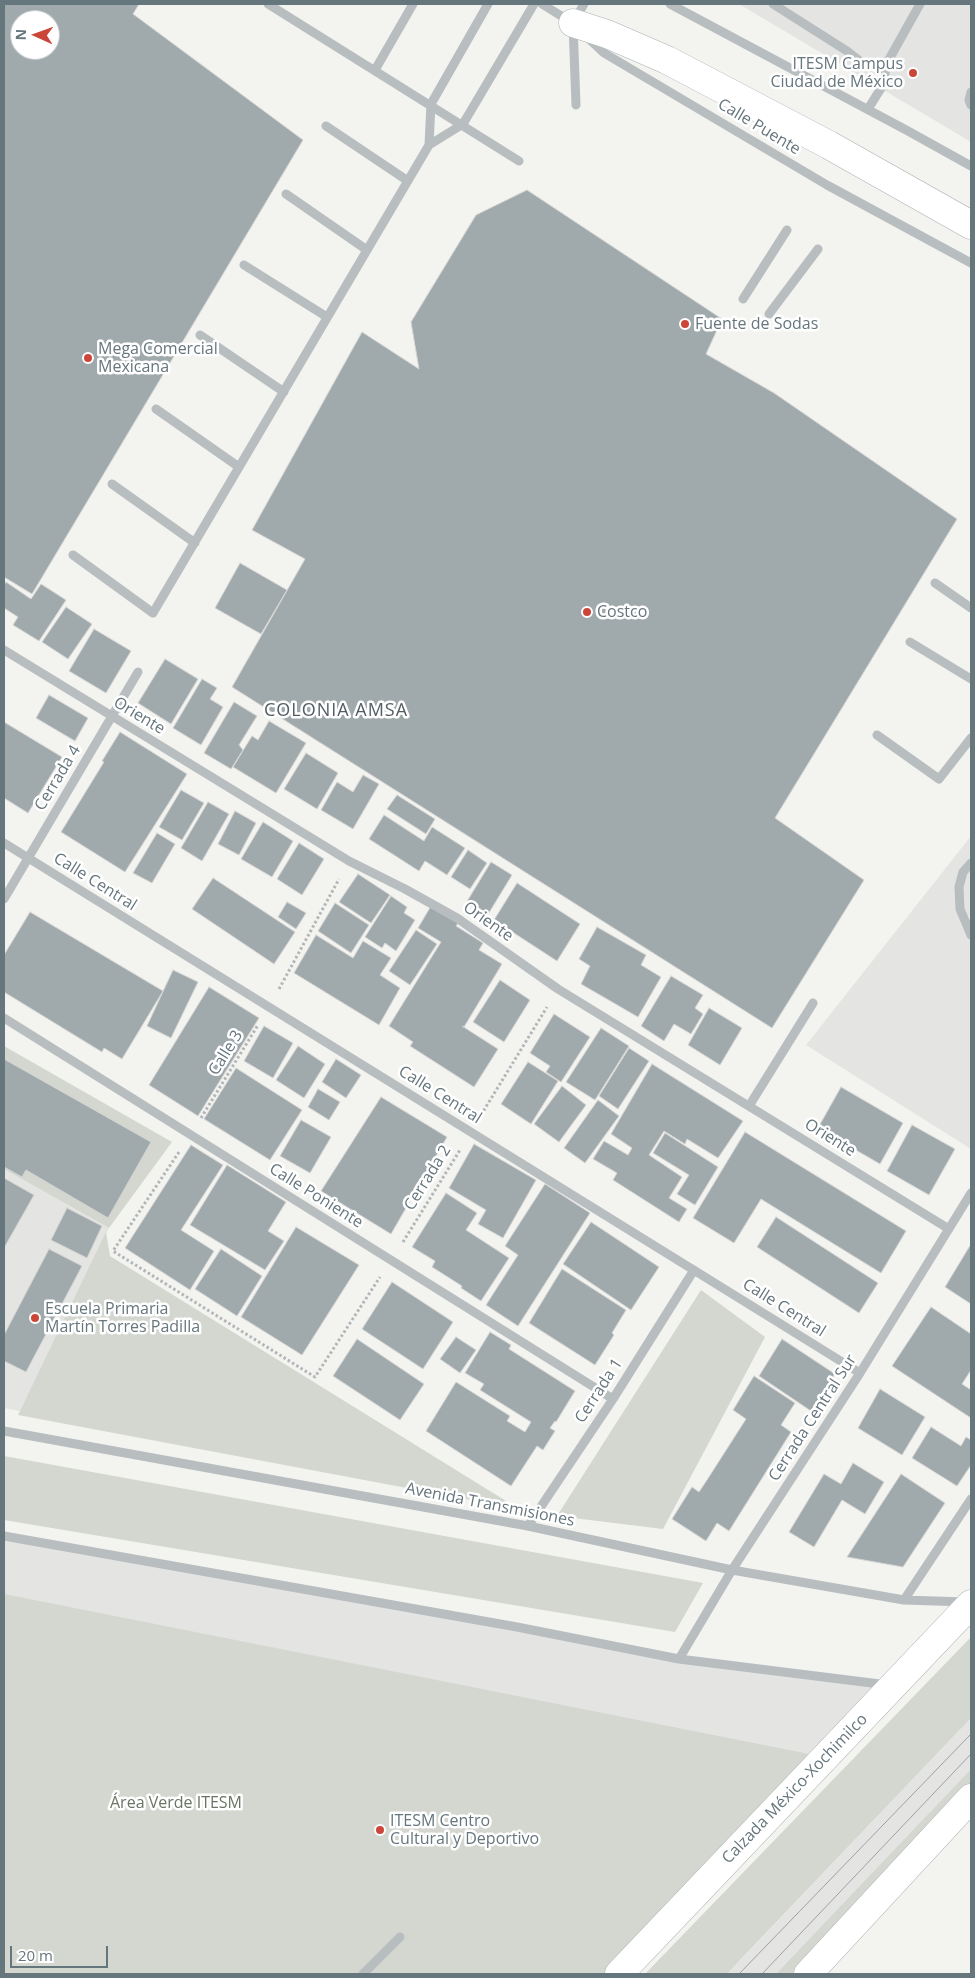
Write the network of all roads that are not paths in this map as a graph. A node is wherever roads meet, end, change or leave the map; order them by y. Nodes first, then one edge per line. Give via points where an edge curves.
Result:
1 (268, 4) edge
2 (414, 4) edge
3 (488, 4) edge
4 (534, 4) edge
5 (542, 4) edge
6 (670, 4) edge
7 (773, 4) edge
8 (920, 4) edge
9 (579, 14) edge
10 (887, 63) junction
11 (375, 70) junction
12 (971, 92) edge
13 (431, 104) junction
14 (576, 105) dead end
15 (971, 105) edge
16 (868, 109) junction
17 (463, 124) junction
18 (326, 126) dead end
19 (429, 145) junction
20 (519, 161) dead end
21 (971, 166) edge
22 (408, 181) junction
23 (286, 194) dead end
24 (971, 225) edge
25 (787, 230) dead end
26 (818, 248) dead end
27 (367, 250) junction
28 (971, 263) edge
29 (244, 265) dead end
30 (743, 299) dead end
31 (769, 314) dead end
32 (327, 317) junction
33 (200, 335) dead end
34 (284, 392) junction
35 (156, 409) dead end
36 (239, 468) junction
37 (112, 484) dead end
38 (195, 543) junction
39 (73, 556) dead end
40 (934, 584) dead end
41 (971, 608) edge
42 (910, 642) dead end
43 (4, 650) edge
44 (138, 672) dead end
45 (971, 679) edge
46 (112, 716) junction
47 (878, 735) dead end
48 (971, 738) edge
49 (4, 843) edge
50 (28, 858) junction
51 (971, 863) edge
52 (4, 899) edge
53 (971, 935) edge
54 (812, 1003) dead end
55 (4, 1018) edge
56 (748, 1106) junction
57 (971, 1193) edge
58 (949, 1230) junction
59 (694, 1270) junction
60 (860, 1373) junction
61 (613, 1399) junction
62 (4, 1432) edge
63 (971, 1499) edge
64 (528, 1526) junction
65 (4, 1536) edge
66 (732, 1570) junction
67 (904, 1600) junction
68 (971, 1603) edge
69 (678, 1658) junction
70 (894, 1686) junction
71 (971, 1798) edge
72 (400, 1937) dead end
73 (363, 1974) edge
74 (619, 1974) edge
75 (808, 1974) edge

1 - 11 street
2 - 11 street
3 - 13 street
4 - 17 street
5 - 9 street, Calle Puente
6 - 16 street
7 - 10 street via 865,65
8 - 10 street
9 - 14 street
9 - 24 main road via 607,34 667,60 829,145
9 - 28 street, Calle Puente via 604,53 827,185
10 - 16 street via 883,85
11 - 13 street
12 - 15 street
13 - 17 street
13 - 19 street
16 - 21 street
17 - 19 street
17 - 20 street
18 - 22 street
19 - 22 street
22 - 27 street
23 - 27 street
25 - 30 street
26 - 31 street
27 - 32 street
29 - 32 street
32 - 34 street
33 - 34 street
34 - 36 street
35 - 36 street
36 - 38 street
37 - 38 street
38 - 39 street via 153,613
40 - 41 street
42 - 45 street
43 - 46 street, Oriente
44 - 46 street, Cerrada 4
46 - 50 street, Cerrada 4
46 - 56 street, Oriente via 349,861 457,918 558,989
47 - 48 street via 939,779
49 - 50 street, Calle Central
50 - 52 street, Cerrada 4
50 - 59 street, Calle Central
51 - 53 street via 963,872 959,887 960,909
54 - 56 street
55 - 61 street, Calle Poniente
56 - 58 street, Oriente
57 - 58 street, Cerrada Central Sur
58 - 60 street, Cerrada Central Sur
59 - 60 street, Calle Central
59 - 61 street, Cerrada 1
60 - 66 street, Cerrada Central Sur
61 - 64 street, Cerrada 1
62 - 64 street, Avenida Transmisiones
63 - 67 street
64 - 66 street, Avenida Transmisiones
65 - 69 street
66 - 67 street, Avenida Transmisiones
66 - 69 street, Cerrada Central Sur
67 - 68 street, Avenida Transmisiones
68 - 70 main road, Calzada México-Xochimilco
69 - 70 street
70 - 74 main road, Calzada México-Xochimilco
71 - 75 main road
72 - 73 street

